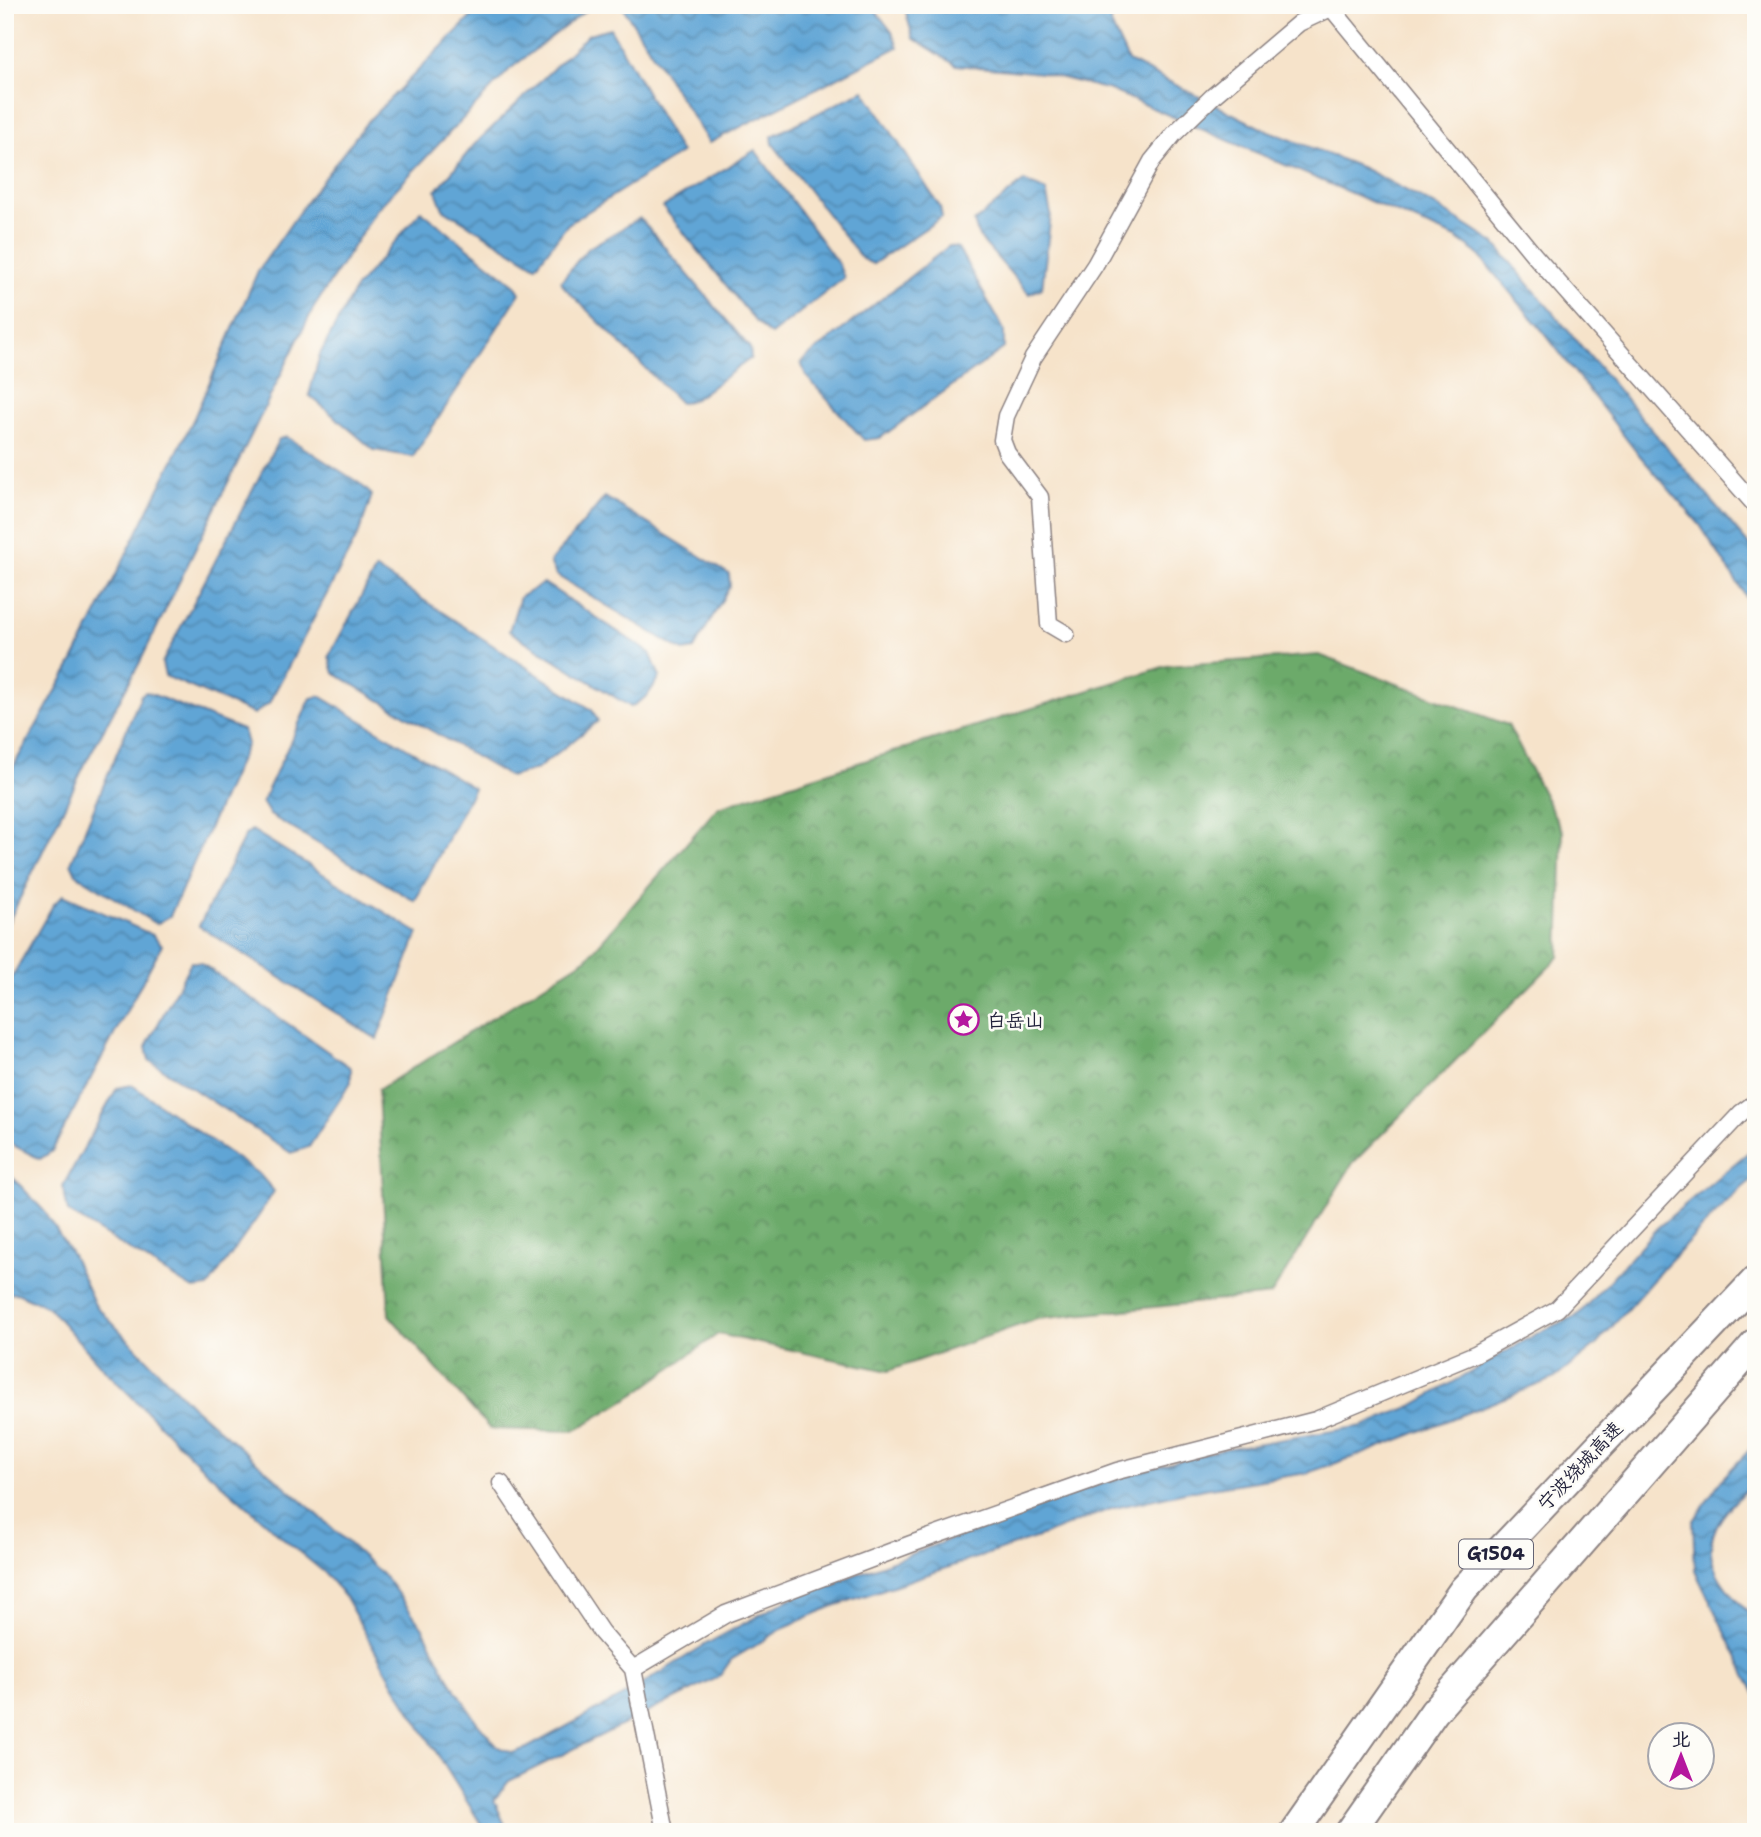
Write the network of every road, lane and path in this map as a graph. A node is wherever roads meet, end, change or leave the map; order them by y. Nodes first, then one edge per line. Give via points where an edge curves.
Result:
1 (1330, 7) edge
2 (1756, 506) edge
3 (1066, 634) dead end
4 (1756, 1102) edge
5 (1756, 1280) edge
6 (1749, 1350) edge
7 (501, 1483) dead end
8 (633, 1669) junction
9 (665, 1832) edge
10 (1294, 1832) edge
11 (1350, 1832) edge

1 - 2 street via 1534,255
1 - 3 street via 1299,23 1213,96 1152,161 1096,265 1033,358 1006,416 1002,440 1007,453 1040,497 1049,624
4 - 8 street via 1558,1309 1475,1354 1316,1420 1117,1471 911,1544 726,1614
5 - 10 highway, 宁波绕城高速 / G1504 via 1464,1588
6 - 11 highway, G1504 via 1434,1712
7 - 8 street via 601,1632
8 - 9 street

